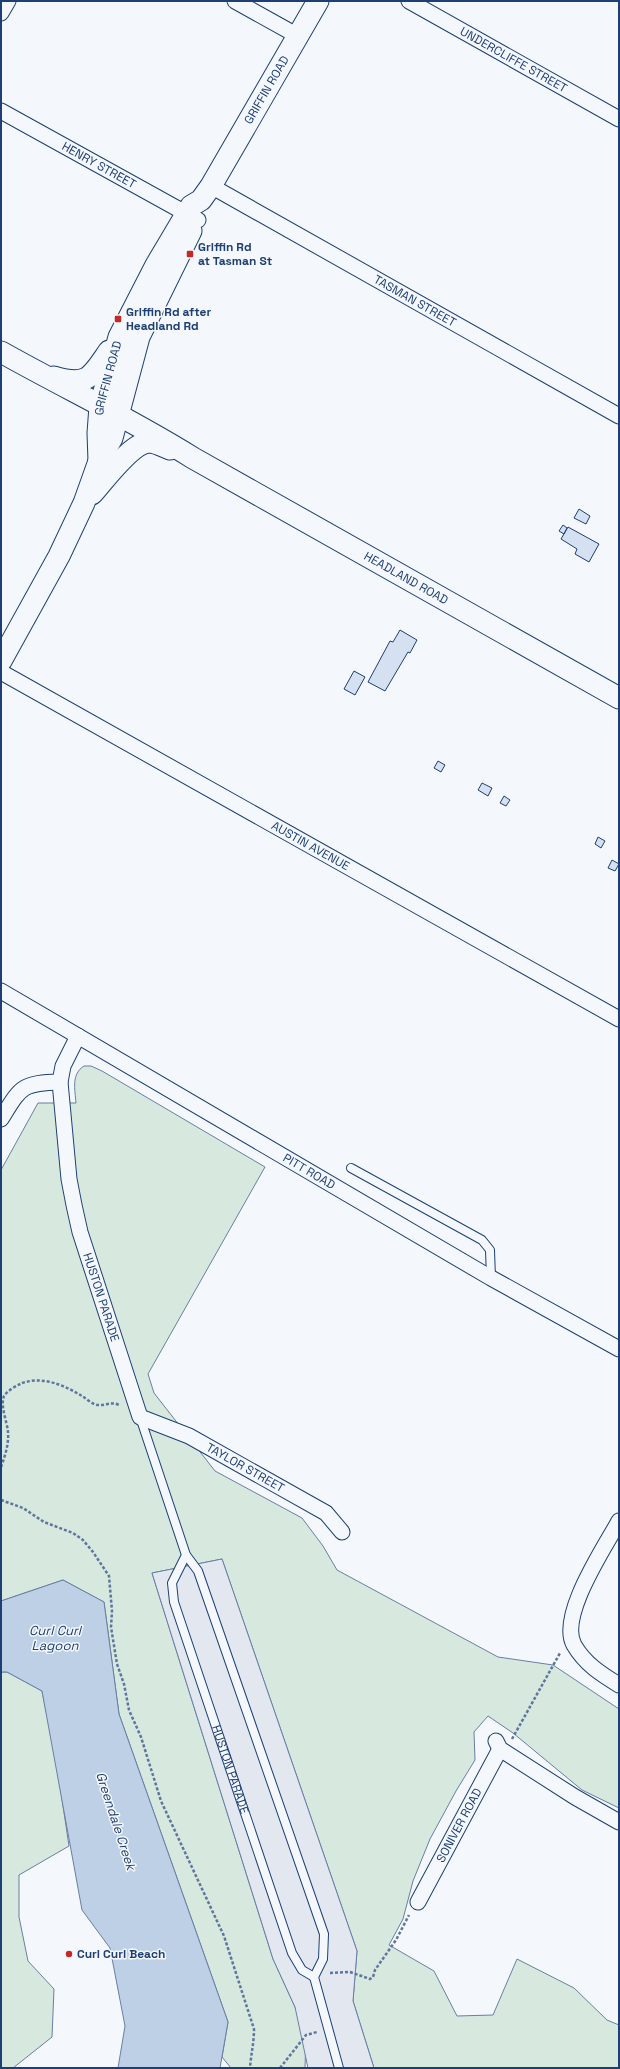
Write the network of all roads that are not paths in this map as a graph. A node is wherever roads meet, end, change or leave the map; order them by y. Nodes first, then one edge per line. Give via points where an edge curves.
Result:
1 (8, 1) edge
2 (235, 1) edge
3 (318, 1) edge
4 (409, 1) edge
5 (1, 12) edge
6 (298, 36) junction
7 (1, 111) edge
8 (619, 119) edge
9 (199, 205) junction
10 (119, 337) junction
11 (1, 352) edge
12 (31, 369) junction
13 (100, 406) junction
14 (118, 416) junction
15 (619, 416) edge
16 (193, 458) junction
17 (99, 462) junction
18 (84, 503) junction
19 (1, 661) edge
20 (1, 672) edge
21 (619, 698) edge
22 (1, 991) edge
23 (619, 1019) edge
24 (78, 1036) junction
25 (60, 1082) junction
26 (1, 1119) edge
27 (351, 1168) dead end
28 (492, 1278) junction
29 (619, 1349) edge
30 (140, 1417) junction
31 (619, 1521) edge
32 (342, 1532) dead end
33 (186, 1555) junction
34 (619, 1685) edge
35 (619, 1822) edge
36 (418, 1902) dead end
37 (314, 1977) junction
38 (339, 2068) edge

1 - 5 street
2 - 6 street
3 - 6 main road, GRIFFIN ROAD
4 - 8 street, UNDERCLIFFE STREET
6 - 9 main road, GRIFFIN ROAD
7 - 9 street, HENRY STREET
9 - 10 main road, GRIFFIN ROAD via 156,265
9 - 14 main road, GRIFFIN ROAD via 139,337
9 - 15 street, TASMAN STREET
10 - 12 main road via 94,372 81,380 69,381
10 - 13 main road, GRIFFIN ROAD
11 - 12 main road, HEADLAND ROAD
12 - 13 main road, HEADLAND ROAD
13 - 14 main road, HEADLAND ROAD
13 - 17 main road, GRIFFIN ROAD
14 - 16 main road, HEADLAND ROAD via 155,434
14 - 17 main road, GRIFFIN ROAD via 112,438
16 - 18 main road, HEADLAND ROAD via 149,442 140,444
16 - 21 main road, HEADLAND ROAD
17 - 18 main road, GRIFFIN ROAD
18 - 19 main road, GRIFFIN ROAD via 59,556
20 - 23 street, AUSTIN AVENUE
22 - 24 street, PITT ROAD
24 - 25 street, HUSTON PARADE via 63,1066
24 - 28 street, PITT ROAD
25 - 26 street via 34,1083 22,1088
25 - 30 street, HUSTON PARADE via 69,1179 80,1232
27 - 28 lane via 482,1240 490,1250
28 - 29 street, PITT ROAD
30 - 32 street, TAYLOR STREET via 189,1436 326,1513
30 - 33 lane, HUSTON PARADE
31 - 34 street via 577,1598 571,1620 573,1643 594,1670
33 - 37 lane, HUSTON PARADE via 198,1571 324,1934 322,1958
33 - 37 lane, HUSTON PARADE via 172,1583 174,1602 292,1953 302,1970
35 - 36 street, SONIVER ROAD via 575,1797 498,1745
37 - 38 lane

